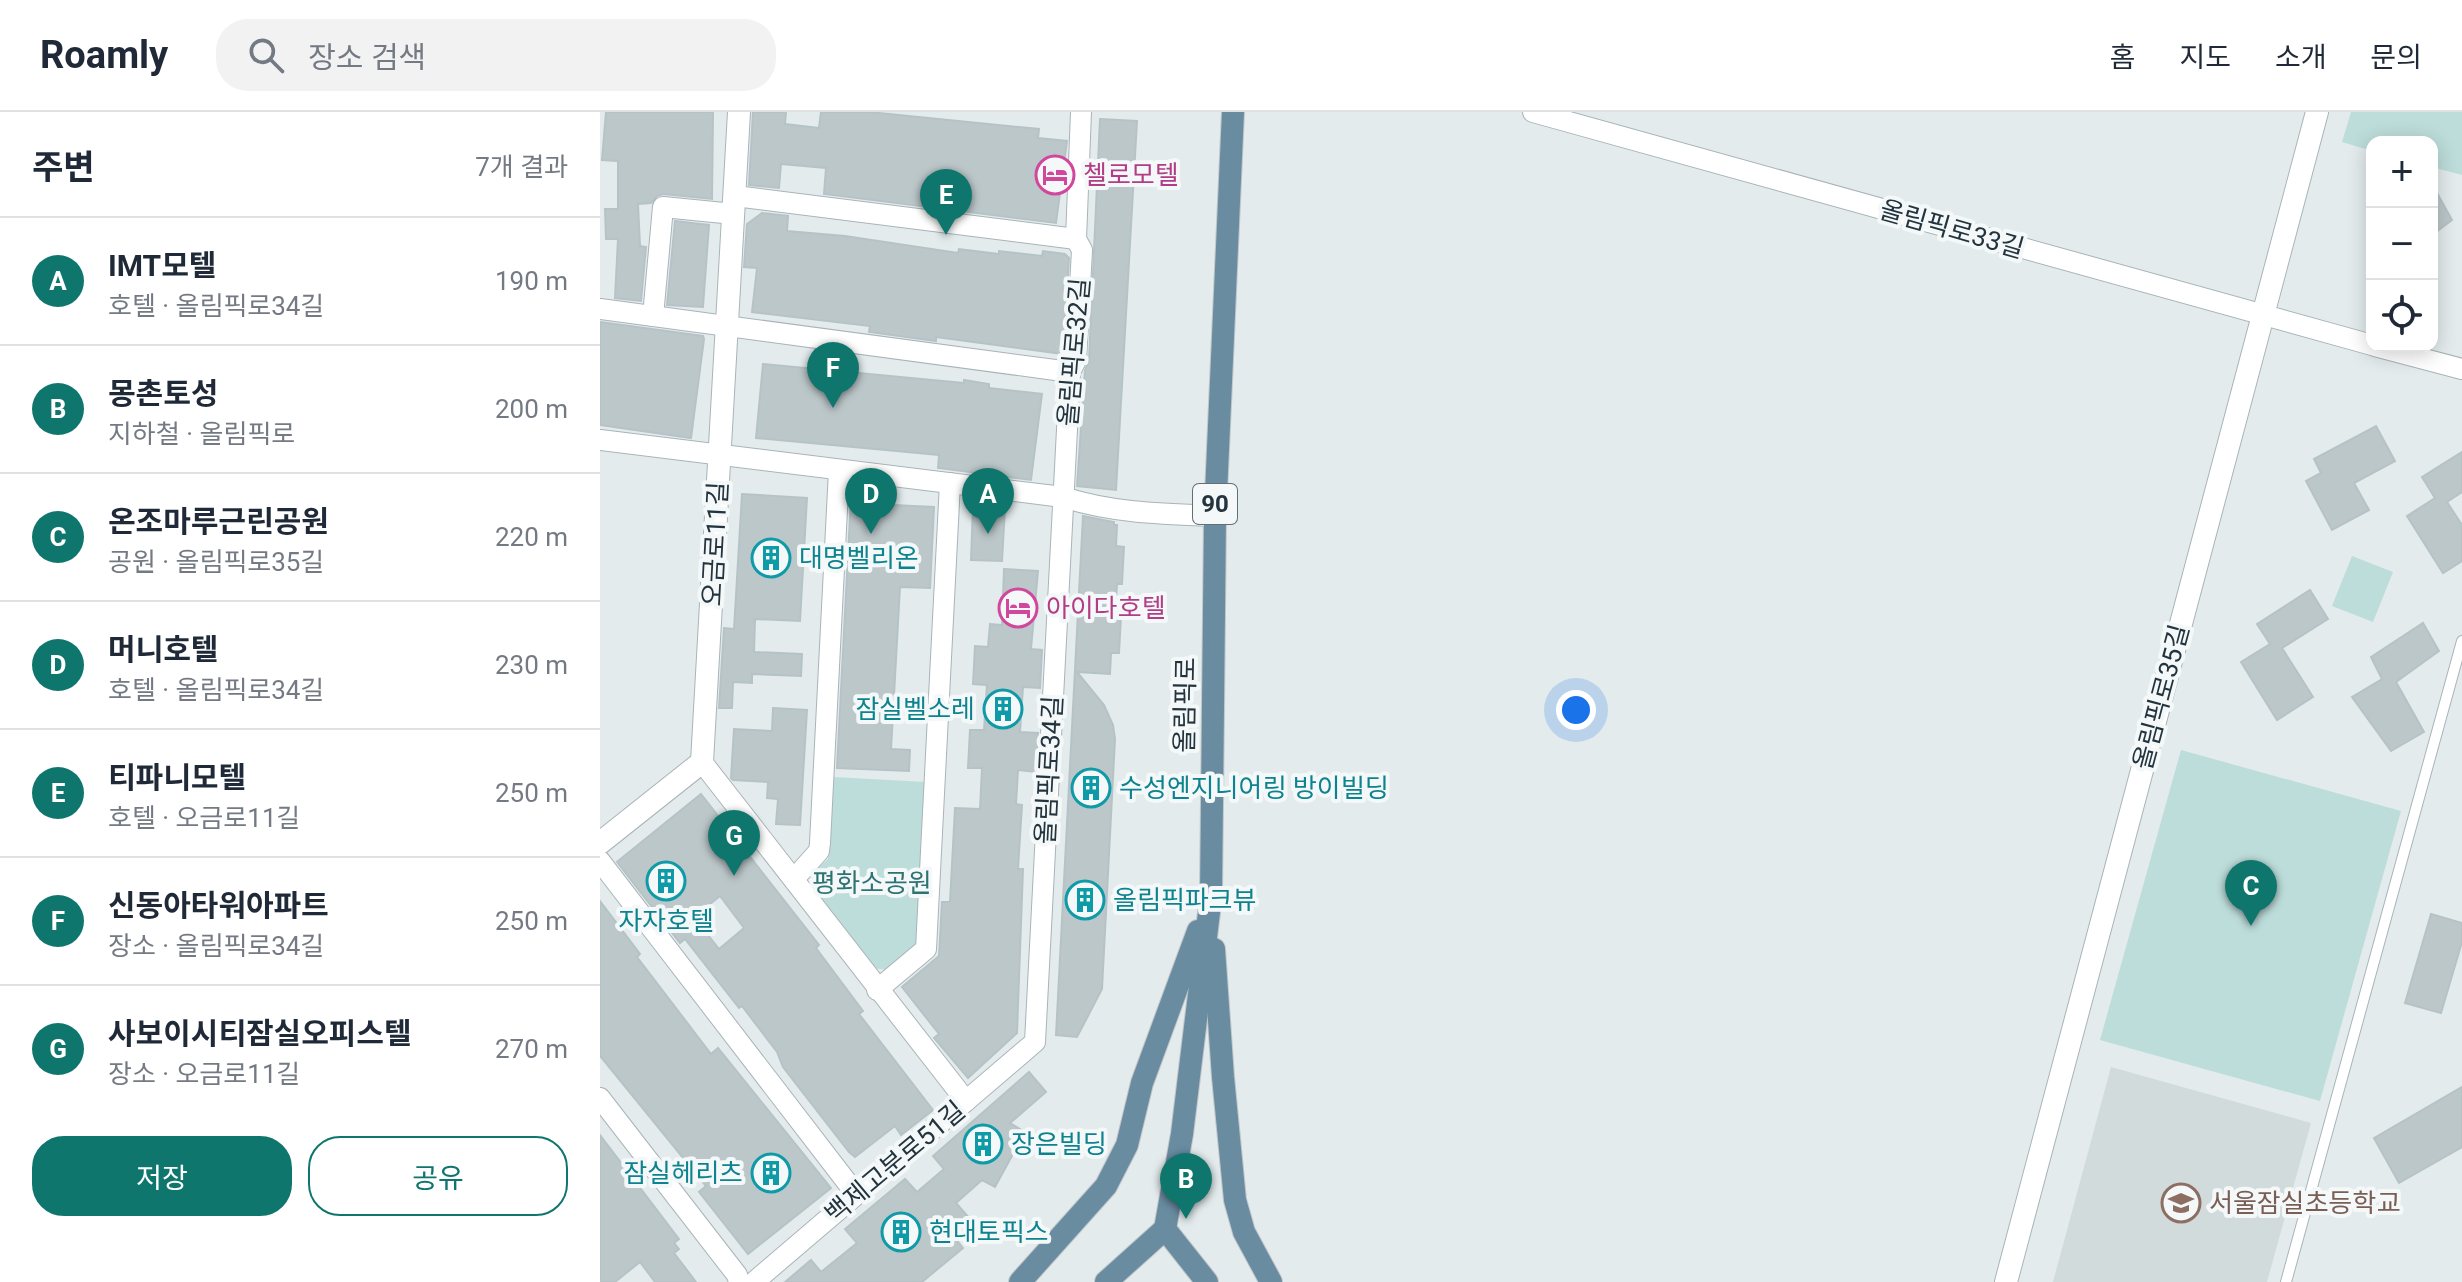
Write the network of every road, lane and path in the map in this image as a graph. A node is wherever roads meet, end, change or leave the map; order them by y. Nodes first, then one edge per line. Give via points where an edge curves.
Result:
1 (739, 112) edge
2 (1081, 112) edge
3 (1233, 112) edge
4 (1533, 112) edge
5 (2317, 112) edge
6 (734, 205) junction
7 (1076, 239) junction
8 (600, 309) edge
9 (653, 316) junction
10 (2263, 316) junction
11 (726, 325) junction
12 (2366, 344) edge
13 (2396, 352) edge
14 (2462, 369) edge
15 (1070, 372) junction
16 (600, 440) edge
17 (720, 454) junction
18 (839, 470) junction
19 (950, 483) junction
20 (1063, 497) junction
21 (1215, 516) junction
22 (2462, 641) edge
23 (702, 762) junction
24 (600, 843) edge
25 (600, 861) edge
26 (794, 879) junction
27 (1211, 896) junction
28 (877, 990) junction
29 (1035, 1042) joint
30 (600, 1098) edge
31 (966, 1101) junction
32 (856, 1194) junction
33 (1165, 1229) junction
34 (739, 1282) edge
35 (754, 1282) edge
36 (1020, 1282) edge
37 (1106, 1282) edge
38 (1207, 1282) edge
39 (1271, 1282) edge
40 (2006, 1282) edge
41 (2286, 1282) edge

1 - 6 street, 오금로11길
2 - 7 street, 올림픽로32길
3 - 21 main road, 올림픽로 / 90
4 - 10 street, 올림픽로33길
5 - 10 street, 올림픽로35길
6 - 7 street
6 - 9 street via 663,207
6 - 11 street, 오금로11길
7 - 15 street, 올림픽로32길 via 1082,250 1076,360
8 - 9 street
9 - 11 street
10 - 12 street, 올림픽로33길
10 - 40 street, 올림픽로35길
11 - 15 street
11 - 17 street, 오금로11길
13 - 14 street, 올림픽로33길
15 - 20 street, 올림픽로32길
16 - 17 street
17 - 18 street
17 - 23 street, 오금로11길
18 - 19 street
18 - 26 street via 820,843
19 - 20 street
19 - 28 street via 926,949
20 - 21 street via 1093,507
20 - 29 street, 올림픽로34길
21 - 27 main road, 올림픽로 / 90
22 - 41 lane
23 - 24 street
23 - 26 street
25 - 32 street
26 - 28 street
27 - 33 main road, 올림픽로 / 90
27 - 36 main road via 1142,1083 1127,1145 1106,1186
27 - 39 main road, 90 via 1235,1200 1244,1232
28 - 31 street
29 - 31 street, 백제고분로51길
30 - 34 street
31 - 32 street, 백제고분로51길
32 - 35 street, 백제고분로51길
33 - 37 main road
33 - 38 main road

